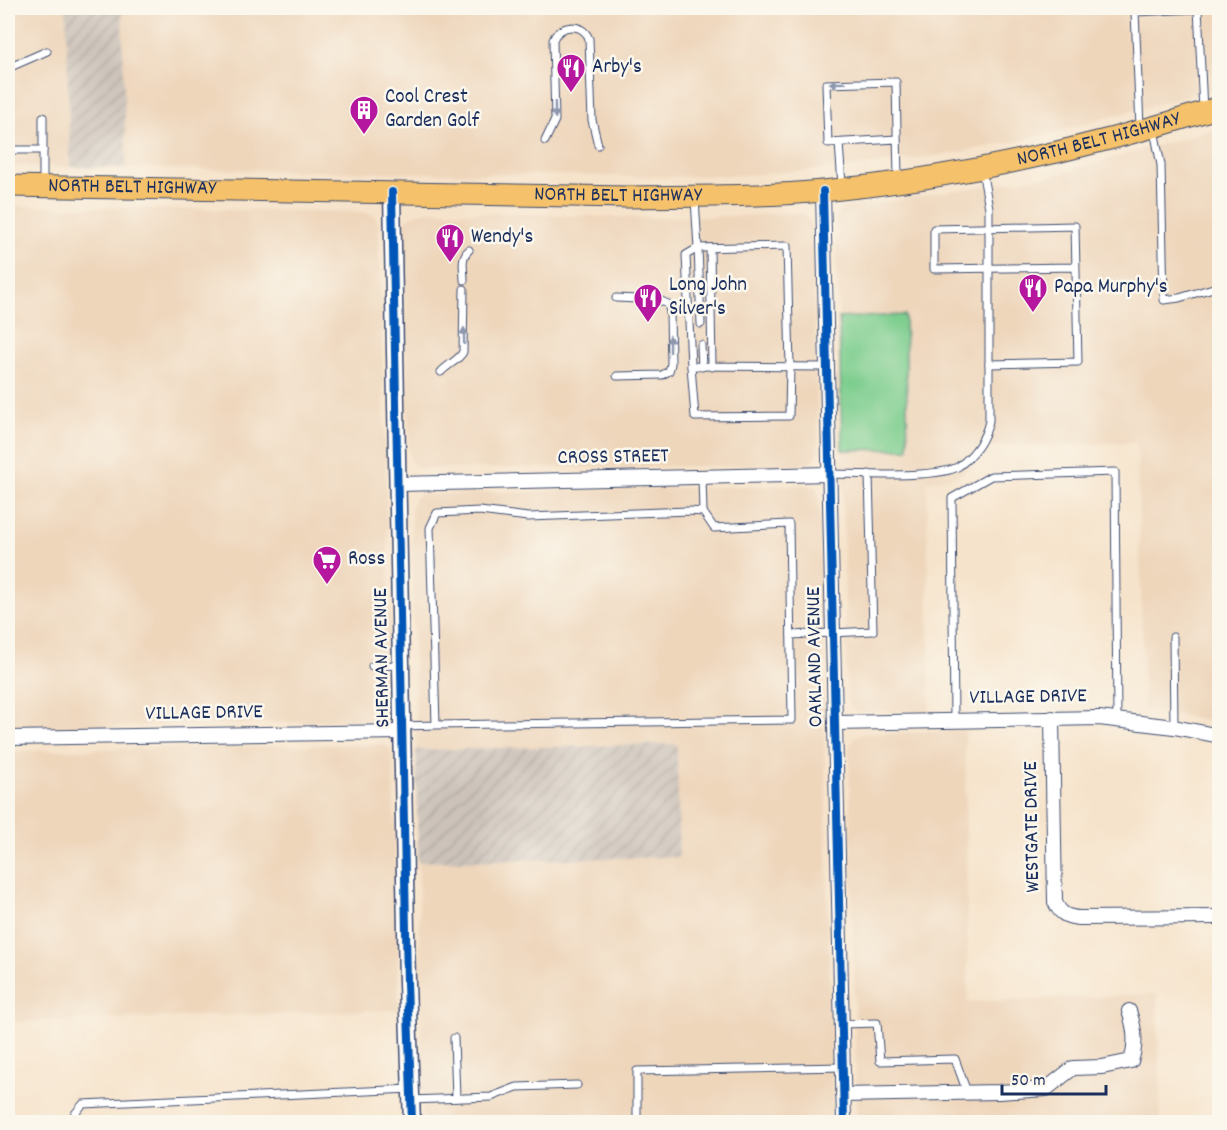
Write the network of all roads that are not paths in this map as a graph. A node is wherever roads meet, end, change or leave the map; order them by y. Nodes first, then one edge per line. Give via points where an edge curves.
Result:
1 (1198, 8) edge
2 (47, 51) dead end
3 (8, 68) edge
4 (1211, 110) edge
5 (43, 117) dead end
6 (1147, 129) junction
7 (897, 139) junction
8 (545, 141) dead end
9 (839, 143) junction
10 (598, 145) dead end
11 (12, 150) dead end
12 (43, 150) junction
13 (981, 168) junction
14 (898, 180) junction
15 (8, 186) edge
16 (43, 186) junction
17 (832, 190) junction
18 (392, 192) junction
19 (694, 196) junction
20 (989, 228) junction
21 (698, 248) junction
22 (710, 248) junction
23 (469, 250) dead end
24 (1076, 267) junction
25 (989, 268) junction
26 (464, 280) dead end
27 (1220, 286) edge
28 (464, 290) dead end
29 (616, 298) dead end
30 (700, 324) dead end
31 (701, 345) dead end
32 (989, 364) junction
33 (691, 366) junction
34 (702, 367) junction
35 (712, 367) junction
36 (790, 367) junction
37 (826, 367) junction
38 (441, 372) dead end
39 (617, 376) dead end
40 (829, 474) junction
41 (869, 474) junction
42 (702, 477) junction
43 (398, 484) junction
44 (703, 512) junction
45 (833, 633) junction
46 (791, 635) junction
47 (1173, 637) dead end
48 (400, 665) junction
49 (372, 666) dead end
50 (1052, 718) junction
51 (1117, 719) junction
52 (954, 720) junction
53 (835, 723) junction
54 (436, 725) junction
55 (1174, 727) junction
56 (402, 729) junction
57 (1220, 736) edge
58 (8, 738) edge
59 (1220, 917) edge
60 (1129, 1011) dead end
61 (842, 1024) junction
62 (454, 1038) dead end
63 (842, 1067) junction
64 (577, 1085) dead end
65 (967, 1093) junction
66 (411, 1095) junction
67 (843, 1095) junction
68 (456, 1098) junction
69 (74, 1122) edge
70 (412, 1122) edge
71 (637, 1122) edge
72 (844, 1122) edge

1 - 4 lane
1 - 6 lane via 1135,12
2 - 3 lane
4 - 6 main road, NORTH BELT HIGHWAY
5 - 12 lane
6 - 13 main road, NORTH BELT HIGHWAY
6 - 27 lane via 1161,165 1164,300
7 - 9 lane
7 -> 9 lane via 896,82 826,84 828,143
7 - 14 lane
10 -> 8 lane via 592,120 589,39 580,27 562,28 553,40 555,120
9 - 17 lane
11 - 12 lane
12 - 16 lane
13 - 14 main road, NORTH BELT HIGHWAY
13 - 20 lane
14 - 17 main road, NORTH BELT HIGHWAY
15 - 16 main road, NORTH BELT HIGHWAY
16 - 18 main road, NORTH BELT HIGHWAY
17 - 19 main road, NORTH BELT HIGHWAY
17 - 37 street, OAKLAND AVENUE
18 - 19 main road, NORTH BELT HIGHWAY
18 - 43 street, SHERMAN AVENUE
19 - 21 lane
20 - 24 lane via 1075,226
20 - 25 lane
20 - 25 lane via 933,229 934,269
21 - 22 lane
21 - 30 lane
21 - 33 lane via 686,255
22 - 35 lane
22 - 36 lane via 787,246
23 - 26 lane via 463,260
24 - 25 lane
24 - 32 lane via 1078,362
25 - 32 lane
38 -> 28 lane via 464,352
39 -> 29 lane via 662,375 669,371 670,312 668,304 659,300
31 - 34 lane
32 - 41 lane via 989,421 974,453 957,467 927,474
33 - 34 lane
33 - 36 lane via 695,417 789,416
34 - 35 lane
35 - 36 lane
36 - 37 lane
37 - 40 street, OAKLAND AVENUE
40 - 41 lane
40 - 42 street, CROSS STREET
40 - 45 street, OAKLAND AVENUE
41 - 45 lane via 873,632
42 - 43 street, CROSS STREET
42 - 44 lane
43 - 48 street, SHERMAN AVENUE
44 - 46 lane via 714,528 789,524
44 - 54 lane via 528,517 480,510 437,513 430,528
45 - 46 lane
45 - 53 street, OAKLAND AVENUE
46 - 54 lane via 792,720
47 - 55 lane
48 - 49 lane
48 - 56 street, SHERMAN AVENUE
50 - 51 street, VILLAGE DRIVE
50 - 52 street, VILLAGE DRIVE
50 - 59 street, WESTGATE DRIVE via 1055,902 1059,912 1079,918
51 - 52 lane via 1115,472 991,476 952,498
51 - 55 street, VILLAGE DRIVE
52 - 53 street, VILLAGE DRIVE
53 - 61 street, OAKLAND AVENUE
54 - 56 lane
55 - 57 street, VILLAGE DRIVE
56 - 58 street, VILLAGE DRIVE
56 - 66 street, SHERMAN AVENUE
60 - 65 street via 1135,1050 1131,1061 1073,1068 1046,1089
61 - 63 street, OAKLAND AVENUE
61 - 65 lane via 877,1023 880,1061 955,1059
62 - 68 lane
63 - 67 street, OAKLAND AVENUE
63 - 71 lane via 637,1071
64 - 68 lane via 517,1087 491,1097
65 - 67 street
66 - 68 lane
66 - 69 lane via 83,1104 74,1115
66 - 70 street, SHERMAN AVENUE
67 - 72 street, OAKLAND AVENUE

